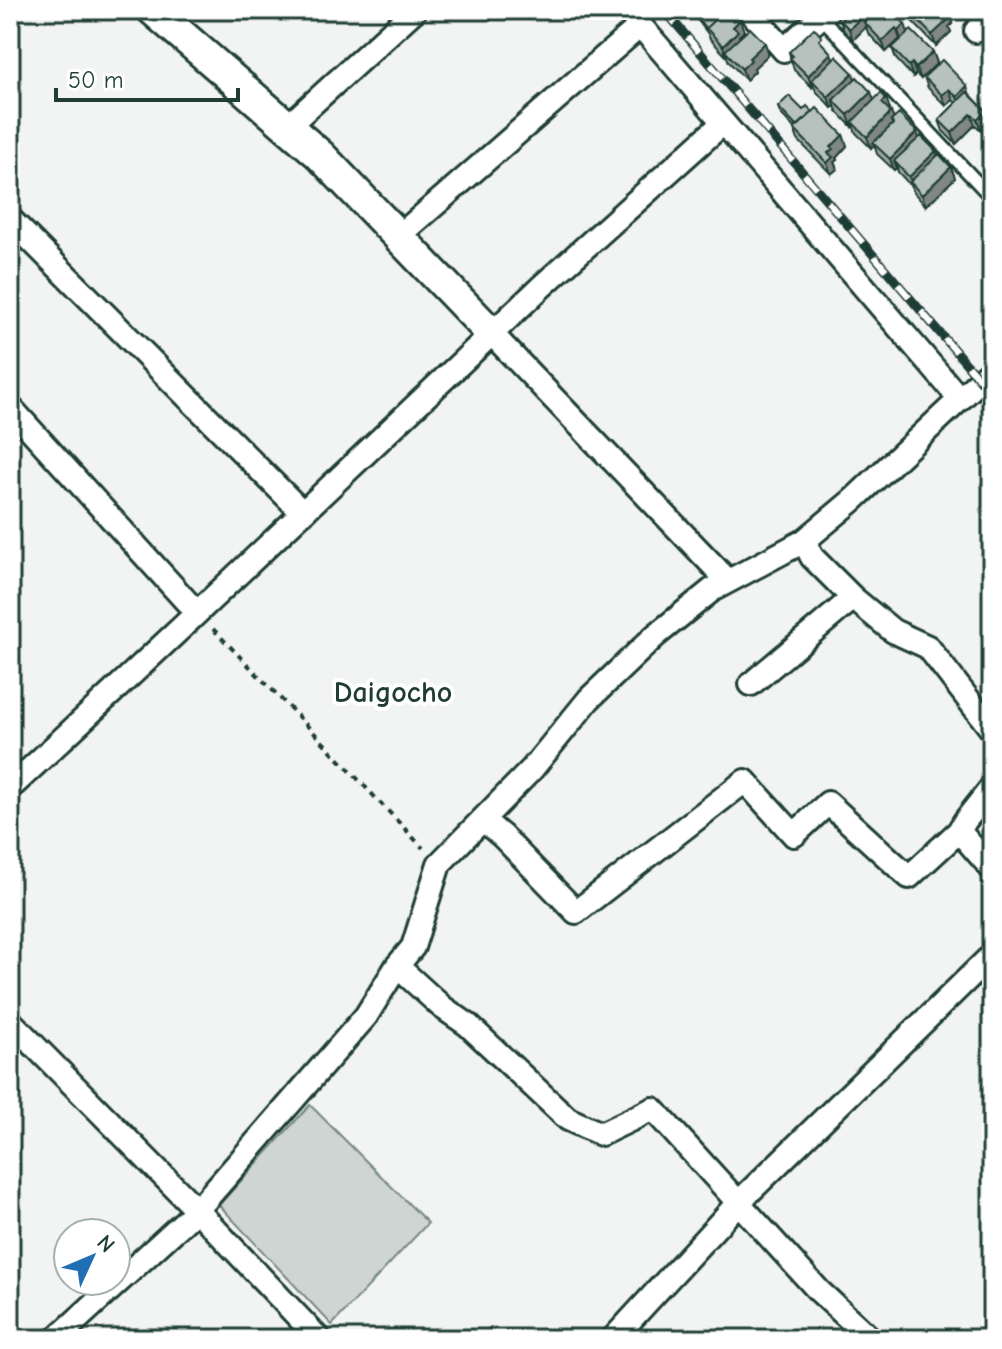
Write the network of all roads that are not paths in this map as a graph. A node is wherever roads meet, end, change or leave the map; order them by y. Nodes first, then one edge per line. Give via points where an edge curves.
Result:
1 (153, 10) edge
2 (415, 10) edge
3 (749, 10) edge
4 (824, 14) edge
5 (633, 18) edge
6 (723, 123) junction
7 (287, 127) junction
8 (992, 198) edge
9 (10, 219) edge
10 (398, 237) junction
11 (492, 334) junction
12 (992, 369) edge
13 (960, 399) junction
14 (10, 407) edge
15 (303, 513) junction
16 (804, 541) junction
17 (728, 581) junction
18 (853, 598) junction
19 (197, 613) junction
20 (751, 684) dead end
21 (992, 730) edge
22 (992, 787) edge
23 (10, 788) edge
24 (483, 820) junction
25 (959, 831) junction
26 (992, 869) edge
27 (992, 955) edge
28 (397, 966) junction
29 (10, 1021) edge
30 (738, 1203) junction
31 (197, 1210) junction
32 (56, 1339) edge
33 (319, 1339) edge
34 (613, 1339) edge
35 (871, 1339) edge

1 - 7 street
2 - 7 street
3 - 4 street via 784,50
4 - 8 lane
5 - 6 street
5 - 10 street
6 - 11 street
6 - 13 street
7 - 10 street
9 - 15 street
10 - 11 street
11 - 15 street
11 - 17 street
12 - 13 street
13 - 16 street
14 - 19 street
15 - 19 street
16 - 17 street
16 - 18 street via 812,557
17 - 24 street via 655,636 589,699
18 - 20 street
18 - 21 street via 893,631 928,647
19 - 23 street
22 - 25 street
24 - 25 street via 576,912 745,781 794,835 828,803 909,877
24 - 28 street via 439,864 413,947
25 - 26 street
27 - 30 street
28 - 30 street via 568,1119 601,1134 653,1109
28 - 31 street via 366,1016
29 - 31 street
30 - 34 street
30 - 35 street
31 - 32 street
31 - 33 street

